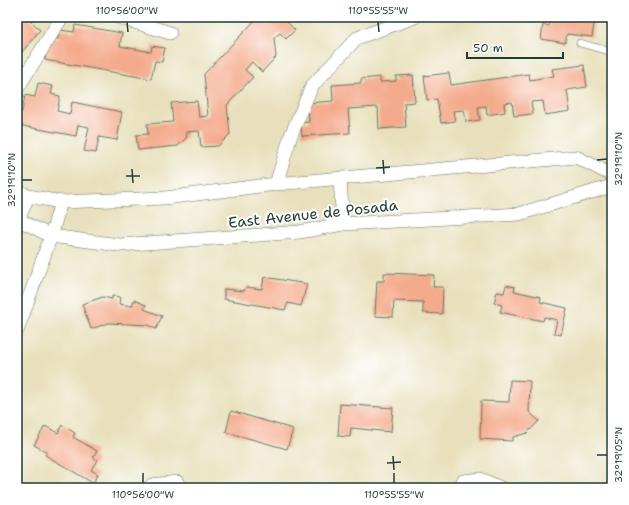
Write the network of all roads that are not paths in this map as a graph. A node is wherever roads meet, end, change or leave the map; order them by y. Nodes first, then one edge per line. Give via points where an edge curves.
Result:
1 (62, 17) edge
2 (118, 17) edge
3 (415, 17) edge
4 (170, 33) dead end
5 (580, 43) dead end
6 (612, 52) edge
7 (17, 89) edge
8 (612, 175) edge
9 (340, 179) junction
10 (276, 184) junction
11 (612, 186) edge
12 (22, 193) edge
13 (61, 202) junction
14 (17, 220) edge
15 (343, 224) junction
16 (51, 236) junction
17 (17, 330) edge
18 (148, 488) edge
19 (181, 488) edge
20 (461, 488) edge
21 (501, 488) edge

1 - 7 street
2 - 4 street
3 - 10 street via 357,38 312,86 291,136
5 - 6 lane
8 - 9 street via 576,158
9 - 10 street
9 - 15 street
10 - 13 street via 165,198
11 - 15 street, East Avenue de Posada via 519,214
12 - 13 street
12 - 14 street
13 - 16 street
14 - 16 street, East Avenue de Posada
15 - 16 street, East Avenue de Posada via 300,232 119,245
16 - 17 street
18 - 19 street via 152,485 177,482
20 - 21 street via 464,481 480,479

